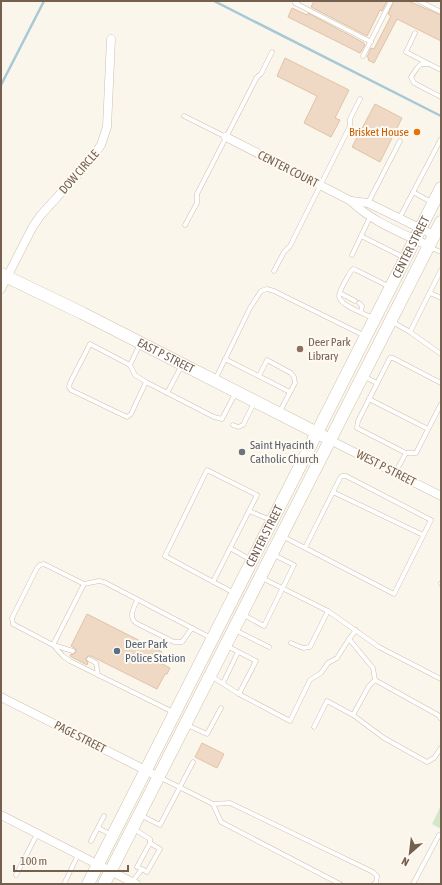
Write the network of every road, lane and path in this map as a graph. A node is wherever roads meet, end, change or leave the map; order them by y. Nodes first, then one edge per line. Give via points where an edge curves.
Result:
1 (298, 1) edge
2 (391, 1) edge
3 (419, 1) edge
4 (424, 2) edge
5 (441, 12) edge
6 (415, 33) dead end
7 (111, 39) dead end
8 (371, 42) junction
9 (272, 52) dead end
10 (363, 56) dead end
11 (429, 64) junction
12 (441, 70) edge
13 (441, 97) edge
14 (360, 99) dead end
15 (184, 116) dead end
16 (226, 137) junction
17 (441, 139) edge
18 (400, 140) dead end
19 (320, 185) junction
20 (441, 188) edge
21 (413, 192) junction
22 (351, 201) junction
23 (368, 202) junction
24 (433, 203) junction
25 (390, 213) junction
26 (370, 217) junction
27 (400, 217) junction
28 (441, 222) edge
29 (385, 224) junction
30 (185, 225) dead end
31 (420, 228) junction
32 (434, 235) junction
33 (361, 236) junction
34 (415, 240) junction
35 (428, 246) junction
36 (441, 252) edge
37 (352, 255) dead end
38 (405, 258) junction
39 (441, 270) edge
40 (274, 271) dead end
41 (4, 275) edge
42 (390, 287) junction
43 (1, 289) edge
44 (340, 293) junction
45 (430, 293) junction
46 (441, 298) edge
47 (361, 312) junction
48 (374, 319) junction
49 (391, 321) junction
50 (410, 332) junction
51 (365, 336) junction
52 (140, 343) junction
53 (441, 354) edge
54 (225, 359) junction
55 (182, 364) junction
56 (130, 365) junction
57 (259, 376) junction
58 (363, 376) junction
59 (214, 381) junction
60 (146, 382) junction
61 (377, 383) junction
62 (441, 383) edge
63 (236, 392) junction
64 (290, 392) junction
65 (167, 393) junction
66 (369, 399) junction
67 (255, 402) junction
68 (441, 404) edge
69 (279, 414) junction
70 (233, 424) dead end
71 (428, 429) junction
72 (316, 432) junction
73 (330, 440) junction
74 (406, 453) junction
75 (395, 473) junction
76 (333, 492) junction
77 (441, 496) edge
78 (250, 511) junction
79 (271, 521) junction
80 (283, 532) junction
81 (424, 535) junction
82 (230, 548) junction
83 (305, 548) junction
84 (272, 554) junction
85 (249, 565) junction
86 (260, 577) junction
87 (213, 582) junction
88 (84, 584) junction
89 (283, 588) junction
90 (234, 593) junction
91 (137, 600) junction
92 (328, 611) junction
93 (242, 614) junction
94 (192, 628) junction
95 (234, 630) junction
96 (356, 630) junction
97 (212, 638) junction
98 (349, 639) junction
99 (291, 642) dead end
100 (53, 645) junction
101 (226, 646) junction
102 (268, 647) dead end
103 (73, 651) dead end
104 (238, 652) junction
105 (89, 659) dead end
106 (198, 666) junction
107 (211, 674) junction
108 (98, 675) junction
109 (441, 679) edge
110 (375, 680) junction
111 (223, 683) junction
112 (239, 694) junction
113 (1, 697) edge
114 (221, 708) dead end
115 (175, 713) junction
116 (353, 715) junction
117 (441, 719) edge
118 (187, 722) junction
119 (314, 727) dead end
120 (441, 748) edge
121 (193, 762) dead end
122 (146, 770) junction
123 (159, 777) junction
124 (180, 787) junction
125 (213, 804) junction
126 (140, 814) junction
127 (1, 815) edge
128 (104, 816) dead end
129 (98, 828) junction
130 (132, 829) junction
131 (441, 830) edge
132 (37, 834) junction
133 (112, 836) junction
134 (440, 836) edge
135 (91, 842) dead end
136 (150, 843) junction
137 (78, 855) junction
138 (98, 865) junction
139 (142, 870) junction
140 (111, 872) junction
141 (16, 874) dead end
142 (133, 883) edge
143 (64, 884) edge
144 (88, 884) edge
145 (104, 884) edge
146 (340, 884) edge
147 (374, 884) edge
148 (413, 884) edge

1 - 8 lane via 294,3
2 - 8 lane
3 - 4 lane
4 - 5 lane
6 - 11 lane via 406,52
7 - 41 street, DOW CIRCLE via 107,127 101,145 40,216
8 - 10 lane
9 - 16 lane
11 - 12 lane
11 - 13 lane via 421,64 411,77 414,83
14 - 19 lane via 350,119 350,126
15 - 16 lane
16 - 19 street, CENTER COURT
16 - 30 lane via 196,194 197,203
17 - 21 lane
18 - 23 lane
19 - 22 street, CENTER COURT
19 - 40 lane via 290,246
20 - 24 main road, CENTER STREET
21 - 24 lane
21 - 27 lane
22 - 23 street, CENTER COURT
22 - 26 street, CENTER COURT
23 - 25 street, CENTER COURT
24 - 31 main road, CENTER STREET
25 - 27 street, CENTER COURT
25 - 29 street
26 - 29 street, CENTER COURT
26 - 33 lane
27 - 31 street, CENTER COURT
28 - 32 main road, CENTER STREET
29 - 34 street, CENTER COURT
31 - 32 street, CENTER COURT
31 - 34 main road, CENTER STREET
32 - 35 main road, CENTER STREET
33 - 37 lane
33 - 38 lane
34 - 35 street, CENTER COURT
34 - 38 main road, CENTER STREET
35 - 36 lane
35 - 49 main road, CENTER STREET
38 - 42 main road, CENTER STREET
39 - 45 lane
41 - 43 street, DOW CIRCLE
41 - 52 main road, EAST P STREET
42 - 44 lane via 353,269
42 - 48 main road, CENTER STREET
44 - 47 lane via 362,306
44 - 47 lane via 340,301
45 - 46 lane
45 - 50 lane
47 - 48 lane
48 - 51 main road, CENTER STREET
49 - 50 lane
49 - 58 main road, CENTER STREET
50 - 53 lane
51 - 54 lane via 267,289 260,291
51 - 72 main road, CENTER STREET
52 - 55 main road, EAST P STREET
52 - 56 lane
54 - 57 lane
54 - 59 lane
55 - 59 main road, EAST P STREET
55 - 65 lane
56 - 60 lane via 135,375
56 - 60 lane via 90,344 69,387 127,417 131,414
57 - 64 lane
57 - 64 lane via 267,360 294,376 295,383
58 - 61 lane
58 - 73 main road, CENTER STREET
59 - 63 main road, EAST P STREET
60 - 65 lane
61 - 62 lane via 390,358
61 - 66 lane
63 - 65 lane via 223,420
63 - 67 main road, EAST P STREET
64 - 69 lane
66 - 71 lane
66 - 74 lane via 357,428
67 - 69 main road, EAST P STREET
67 - 70 lane via 243,425 238,427
68 - 71 lane
69 - 72 main road, EAST P STREET
71 - 74 lane via 416,452
72 - 73 main road, EAST P STREET
72 - 79 main road, CENTER STREET
73 - 75 street, WEST P STREET
73 - 80 main road, CENTER STREET
74 - 75 lane
75 - 77 street, WEST P STREET
76 - 81 lane
76 - 81 lane via 340,478 346,476 431,520
76 - 83 lane
78 - 79 lane
78 - 82 lane
78 - 87 lane via 257,495 207,470 165,556
79 - 80 main road
79 - 85 main road, CENTER STREET
80 - 83 lane
80 - 84 main road, CENTER STREET
81 - 83 lane via 394,594
82 - 85 lane
82 - 87 lane
84 - 86 main road, CENTER STREET
84 - 89 lane via 294,565
85 - 86 main road
85 - 90 main road, CENTER STREET
86 - 89 lane
86 - 93 main road, CENTER STREET
87 - 90 lane
88 - 91 lane via 99,581
88 - 100 lane
88 - 100 lane via 44,564 37,568 11,620 13,624
89 - 92 lane
89 - 93 lane via 264,626
90 - 97 main road, CENTER STREET
91 - 94 lane
91 - 94 lane via 131,616 136,623 174,642 182,642
92 - 96 lane
92 - 99 lane via 310,647 303,648
93 - 95 main road, CENTER STREET
94 - 97 lane
95 - 101 main road, CENTER STREET
95 - 102 lane
96 - 98 lane
96 - 109 lane via 379,647
97 - 101 main road
97 - 106 main road, CENTER STREET
98 - 110 lane via 373,668
98 - 112 lane via 337,658 328,662 321,673 310,680 290,720
100 - 103 lane
100 - 108 lane via 70,661
101 - 104 lane
101 - 107 main road, CENTER STREET
104 - 111 lane
104 - 112 lane via 256,661
105 - 108 lane via 96,663
106 - 107 main road
106 - 115 main road, CENTER STREET
107 - 111 lane
107 - 118 main road, CENTER STREET
108 - 115 lane
110 - 116 lane
110 - 117 lane
111 - 112 lane
113 - 122 street, PAGE STREET
114 - 118 lane via 207,734
115 - 118 main road
115 - 122 main road, CENTER STREET
116 - 119 lane via 327,701
116 - 120 lane via 384,738 427,762 434,758
118 - 123 main road, CENTER STREET
121 - 124 lane
122 - 123 street, PAGE STREET
122 - 133 main road, CENTER STREET
123 - 124 lane
123 - 126 main road, CENTER STREET
124 - 125 lane
124 - 126 lane via 160,825
125 - 146 lane via 221,822
125 - 147 lane via 230,802 373,872 377,876
126 - 130 main road, CENTER STREET
127 - 132 street
128 - 129 lane
129 - 133 lane
129 - 135 lane
130 - 136 lane via 150,839
130 - 140 main road, CENTER STREET
131 - 134 lane
132 - 137 street
132 - 141 lane
133 - 138 main road, CENTER STREET
134 - 148 lane
136 - 139 lane via 137,867
136 - 139 lane via 160,848 147,872
137 - 138 street
137 - 143 lane
138 - 140 street
138 - 144 main road, CENTER STREET
139 - 142 lane
140 - 142 street
140 - 145 main road, CENTER STREET

